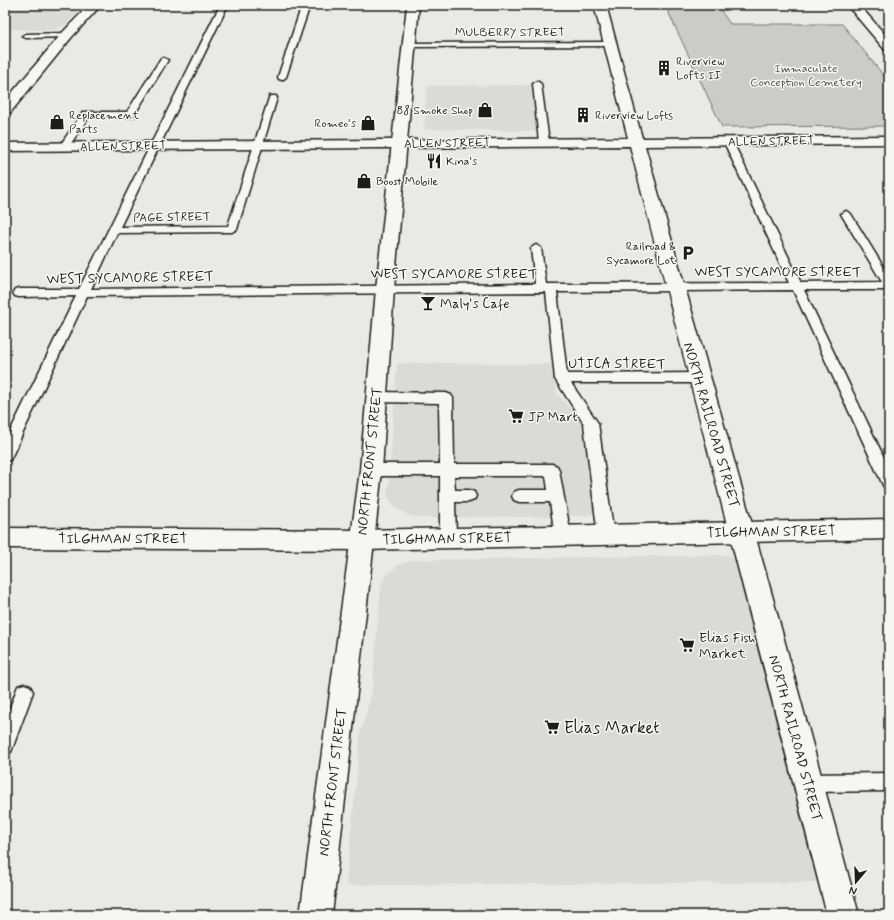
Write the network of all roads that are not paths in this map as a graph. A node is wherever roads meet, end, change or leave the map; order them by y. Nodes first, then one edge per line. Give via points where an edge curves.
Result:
1 (95, 5) edge
2 (224, 5) edge
3 (306, 5) edge
4 (413, 5) edge
5 (600, 5) edge
6 (853, 5) edge
7 (66, 35) junction
8 (26, 36) dead end
9 (409, 44) junction
10 (611, 44) junction
11 (889, 47) edge
12 (164, 60) dead end
13 (282, 77) dead end
14 (537, 84) dead end
15 (273, 98) dead end
16 (5, 110) edge
17 (889, 140) edge
18 (544, 142) junction
19 (729, 142) junction
20 (637, 143) junction
21 (399, 144) junction
22 (259, 145) junction
23 (154, 146) junction
24 (5, 147) edge
25 (64, 147) junction
26 (846, 214) dead end
27 (113, 230) junction
28 (536, 248) dead end
29 (796, 286) junction
30 (889, 286) edge
31 (674, 287) junction
32 (546, 288) junction
33 (385, 289) junction
34 (83, 292) junction
35 (18, 293) dead end
36 (698, 378) junction
37 (560, 379) junction
38 (377, 397) junction
39 (5, 456) edge
40 (371, 470) junction
41 (447, 470) junction
42 (889, 482) edge
43 (448, 496) junction
44 (468, 496) dead end
45 (519, 496) dead end
46 (556, 496) junction
47 (889, 529) edge
48 (742, 532) junction
49 (563, 536) junction
50 (606, 536) junction
51 (448, 537) junction
52 (5, 538) edge
53 (361, 540) junction
54 (24, 692) dead end
55 (5, 746) edge
56 (889, 782) edge
57 (808, 783) junction
58 (316, 915) edge
59 (843, 915) edge

1 - 7 street
2 - 23 lane
3 - 13 lane
4 - 9 street, NORTH FRONT STREET
5 - 10 street, NORTH RAILROAD STREET
6 - 11 street
7 - 8 lane
7 - 16 street
9 - 10 lane, MULBERRY STREET
9 - 21 street, NORTH FRONT STREET
10 - 20 street, NORTH RAILROAD STREET
12 - 25 lane via 130,115 86,114
14 - 18 lane
15 - 22 lane
17 - 19 street, ALLEN STREET
18 - 20 street, ALLEN STREET
18 - 21 street, ALLEN STREET
19 - 20 street, ALLEN STREET
19 - 29 lane
20 - 31 street, NORTH RAILROAD STREET
21 - 22 street, ALLEN STREET
21 - 33 street, NORTH FRONT STREET
22 - 23 street, ALLEN STREET
22 - 27 lane, PAGE STREET via 232,229
23 - 25 street, ALLEN STREET
23 - 27 lane
24 - 25 street, ALLEN STREET
26 - 30 lane
27 - 34 lane
28 - 32 lane
29 - 30 lane, WEST SYCAMORE STREET
29 - 31 lane, WEST SYCAMORE STREET
29 - 42 lane
31 - 32 lane, WEST SYCAMORE STREET
31 - 36 street, NORTH RAILROAD STREET
32 - 33 lane, WEST SYCAMORE STREET
32 - 37 lane
33 - 34 lane, WEST SYCAMORE STREET
33 - 38 street, NORTH FRONT STREET
34 - 35 lane, WEST SYCAMORE STREET
34 - 39 lane
36 - 37 lane, UTICA STREET
36 - 48 street, NORTH RAILROAD STREET
37 - 50 lane via 591,423
38 - 40 street, NORTH FRONT STREET
38 - 41 lane via 446,398
40 - 41 lane
40 - 53 street, NORTH FRONT STREET
41 - 43 lane
41 - 46 lane via 552,470
43 - 44 lane
43 - 51 lane
45 - 46 lane
46 - 49 lane
47 - 48 street, TILGHMAN STREET
48 - 50 street, TILGHMAN STREET
48 - 57 street, NORTH RAILROAD STREET
49 - 50 street, TILGHMAN STREET
49 - 51 street, TILGHMAN STREET
51 - 53 street, TILGHMAN STREET
52 - 53 street, TILGHMAN STREET
53 - 58 street, NORTH FRONT STREET
54 - 55 lane
56 - 57 lane
57 - 59 street, NORTH RAILROAD STREET

